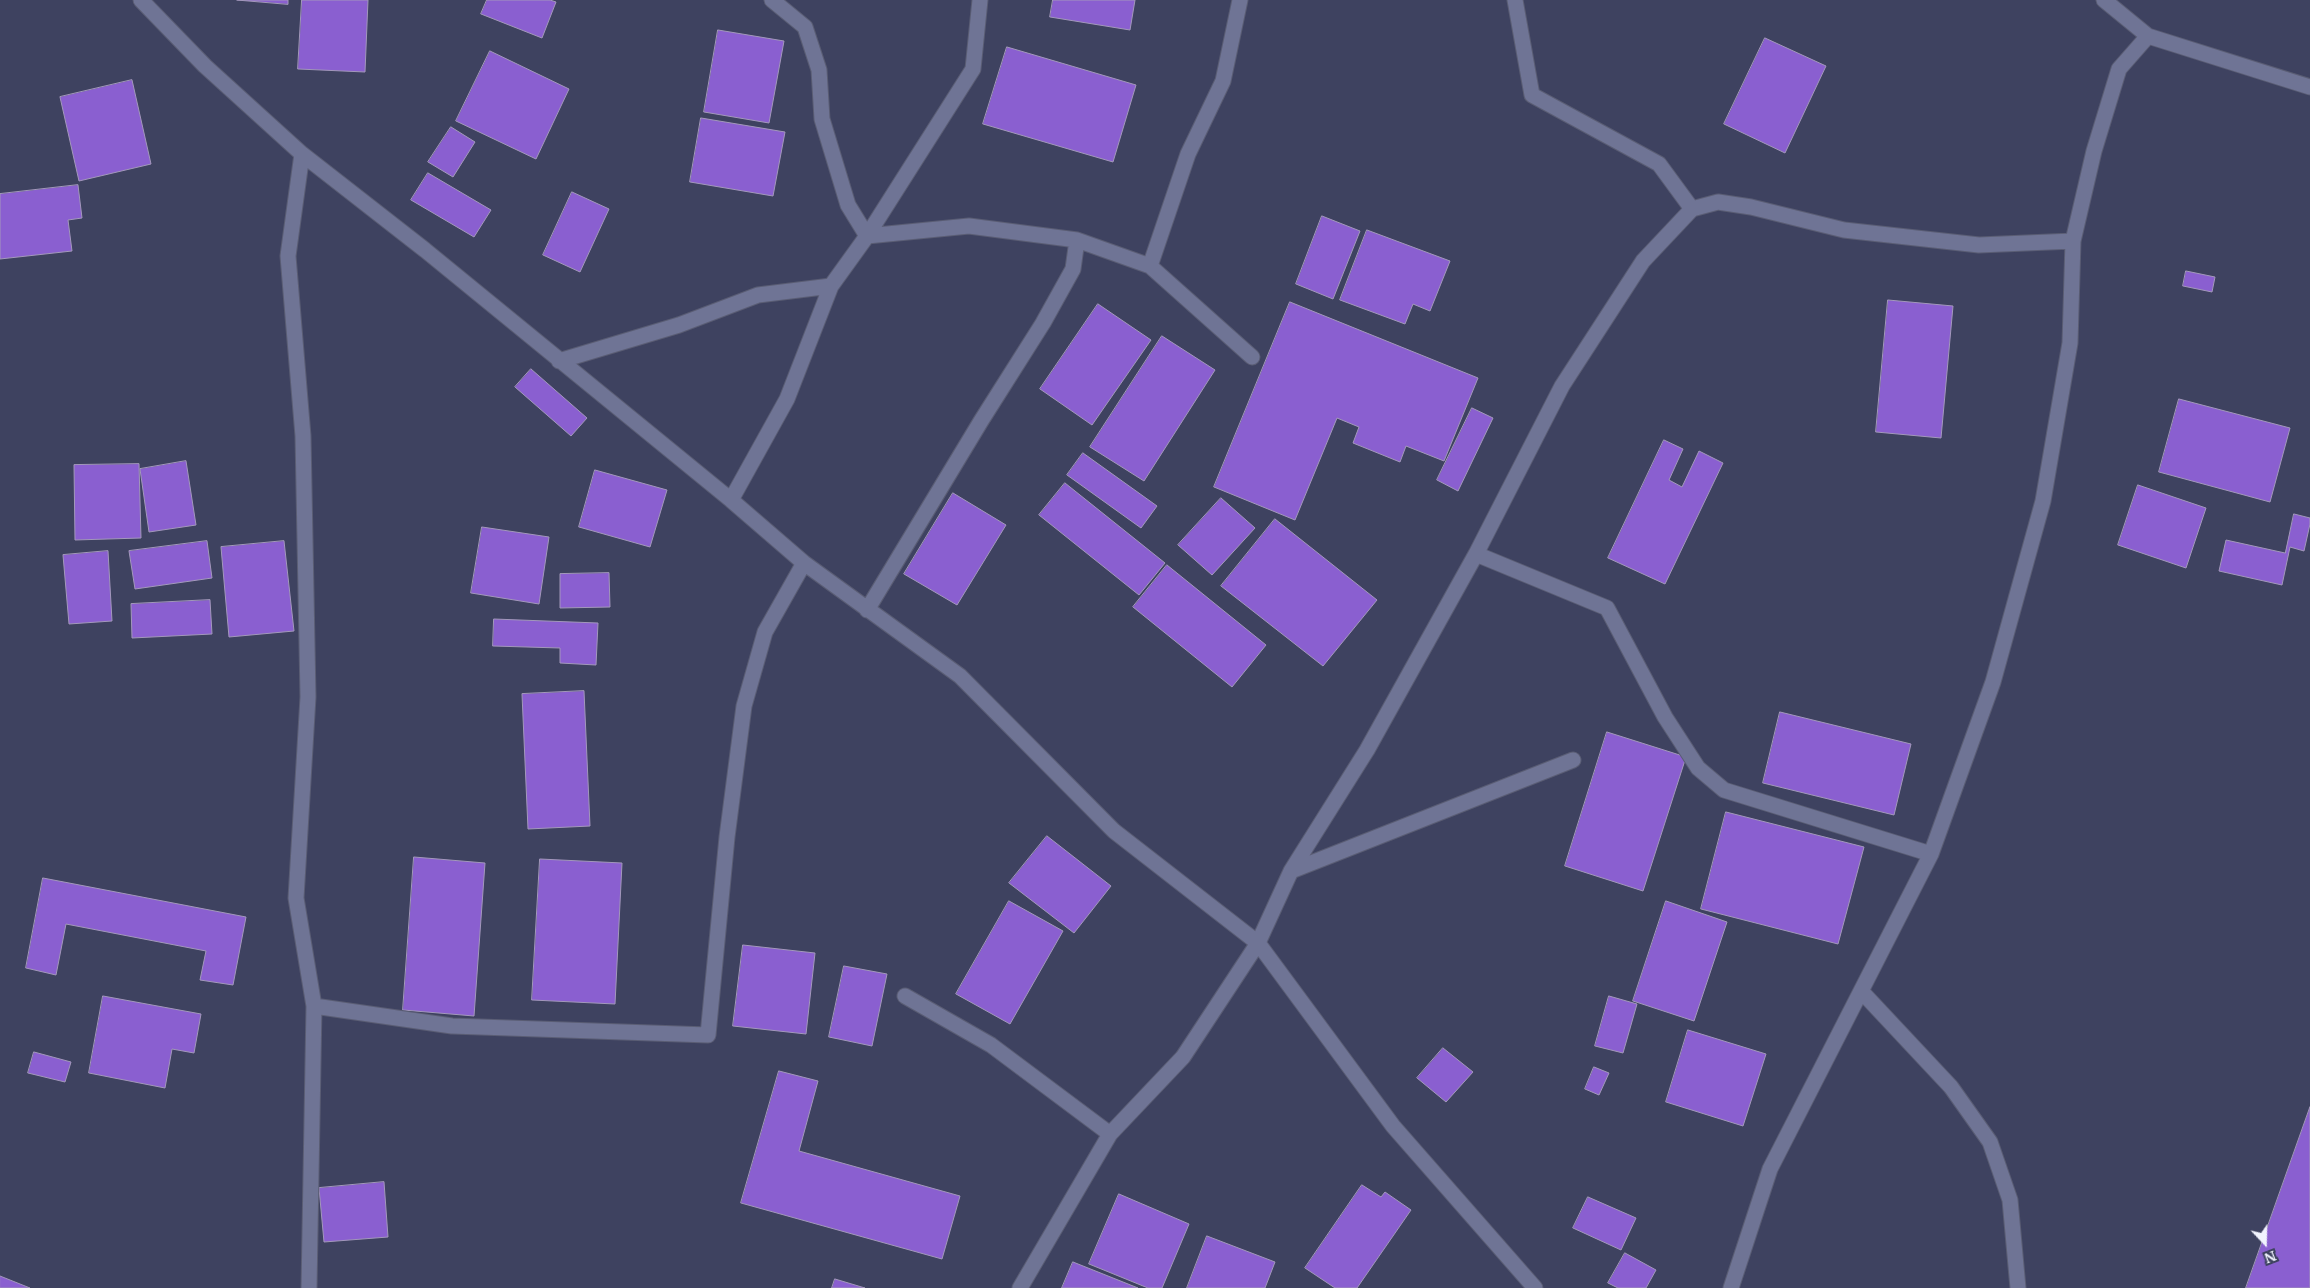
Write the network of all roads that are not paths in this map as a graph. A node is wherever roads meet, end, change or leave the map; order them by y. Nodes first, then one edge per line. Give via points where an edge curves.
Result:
1 (141, 0) edge
2 (772, 0) edge
3 (980, 0) edge
4 (1240, 0) edge
5 (1515, 0) edge
6 (2104, 0) edge
7 (2148, 36) junction
8 (2310, 87) edge
9 (302, 154) junction
10 (1692, 209) junction
11 (867, 236) junction
12 (1077, 240) junction
13 (2073, 241) junction
14 (1150, 266) junction
15 (831, 286) junction
16 (1252, 357) dead end
17 (560, 361) junction
18 (731, 500) junction
19 (1476, 554) junction
20 (804, 564) junction
21 (867, 610) junction
22 (1573, 760) dead end
23 (1931, 854) junction
24 (1291, 871) junction
25 (1258, 943) junction
26 (1862, 992) junction
27 (905, 996) dead end
28 (314, 1006) junction
29 (1110, 1134) junction
30 (309, 1288) edge
31 (1020, 1288) edge
32 (1535, 1288) edge
33 (1730, 1288) edge
34 (2018, 1288) edge

1 - 9 street via 205,66
2 - 11 street via 805,27 819,70 822,119 827,136 848,206
3 - 11 street via 973,69
4 - 14 street via 1223,81 1188,154
5 - 10 street via 1532,95 1659,164
6 - 7 street
7 - 8 street
7 - 13 street via 2119,70 2094,151
9 - 17 street
9 - 28 street via 288,256 304,436 308,698 296,898
10 - 13 street via 1718,202 1844,230 1979,245
10 - 19 street via 1643,260 1562,386
11 - 12 street via 969,226
11 - 15 street
12 - 14 street
12 - 21 street via 1073,269 1044,323
13 - 23 street via 2070,343 2043,501 1994,682
14 - 16 street
15 - 17 street via 758,295 679,325
15 - 18 street via 786,399
17 - 18 street
18 - 20 street
19 - 23 street via 1606,608 1665,717 1698,768 1724,790
19 - 24 street via 1367,750
20 - 21 street
20 - 28 street via 765,632 744,706 727,837 708,1035 452,1026
21 - 25 street via 960,676 1114,831
22 - 24 street
23 - 26 street
24 - 25 street
25 - 29 street via 1183,1057
25 - 32 street via 1393,1126
26 - 33 street via 1770,1169
26 - 34 street via 1951,1087 1990,1142 2010,1200
27 - 29 street via 991,1045
28 - 30 street
29 - 31 street

